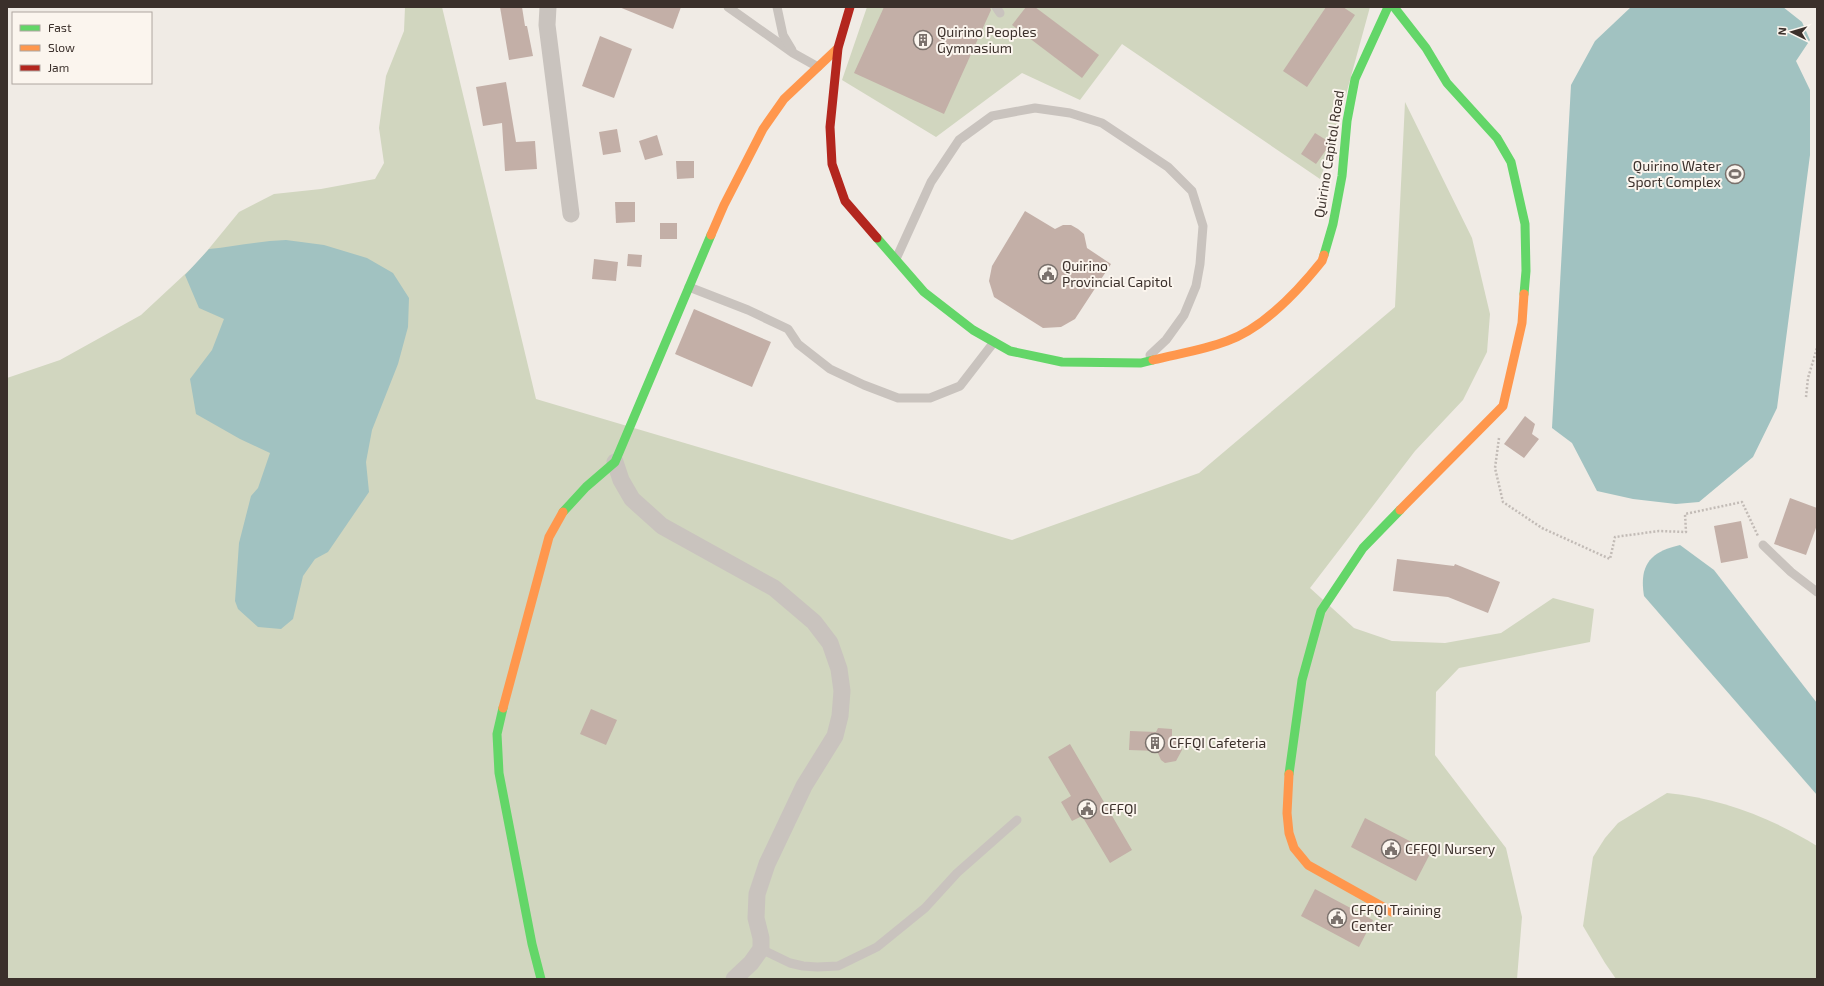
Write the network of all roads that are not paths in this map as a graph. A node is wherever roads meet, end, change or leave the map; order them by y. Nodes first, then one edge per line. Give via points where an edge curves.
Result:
1 (548, 7) edge
2 (728, 7) edge
3 (777, 7) edge
4 (850, 7) edge
5 (1388, 7) edge
6 (1394, 7) edge
7 (838, 48) junction
8 (793, 53) junction
9 (818, 67) junction
10 (571, 214) dead end
11 (896, 260) junction
12 (689, 287) junction
13 (994, 342) junction
14 (1141, 363) junction
15 (615, 462) junction
16 (1763, 545) road end
17 (1817, 592) edge
18 (1017, 820) dead end
19 (1392, 912) dead end
20 (760, 949) junction
21 (541, 979) edge
22 (734, 979) edge

1 - 10 street via 547,26
2 - 8 lane
3 - 8 lane via 783,35
4 - 7 street, Quirino Capitol Road
5 - 14 street, Quirino Capitol Road via 1355,79 1347,121 1342,176 1333,224 1322,261 1296,293 1255,326 1228,341
6 - 19 street via 1426,48 1447,83 1497,138 1511,162 1525,224 1526,271 1522,323 1503,406 1363,548 1321,611 1302,680 1289,764 1287,813 1289,834 1294,848 1308,866
7 - 9 street
7 - 11 street, Quirino Capitol Road via 830,127 832,164 846,201
8 - 9 lane
9 - 12 street via 784,99 763,128 724,205
11 - 13 street, Quirino Capitol Road via 924,292 973,330
11 - 14 lane via 931,182 959,140 992,116 1035,108 1070,113 1102,123 1168,167 1192,191 1203,226 1196,286 1184,315 1166,340
12 - 13 lane via 788,329 798,344 830,369 898,398 930,398 960,386
12 - 15 street
13 - 14 street, Quirino Capitol Road via 1010,351 1062,362
15 - 20 street via 621,480 632,499 662,526 774,588 814,622 830,643 840,669 841,704 835,736 804,786 767,864 757,894 756,918 761,938
15 - 21 street via 594,478 569,504 557,519 548,537 497,734 499,773
16 - 17 lane
18 - 20 lane via 957,873 925,908 877,947 838,966 817,967 790,963
20 - 22 street via 751,963

